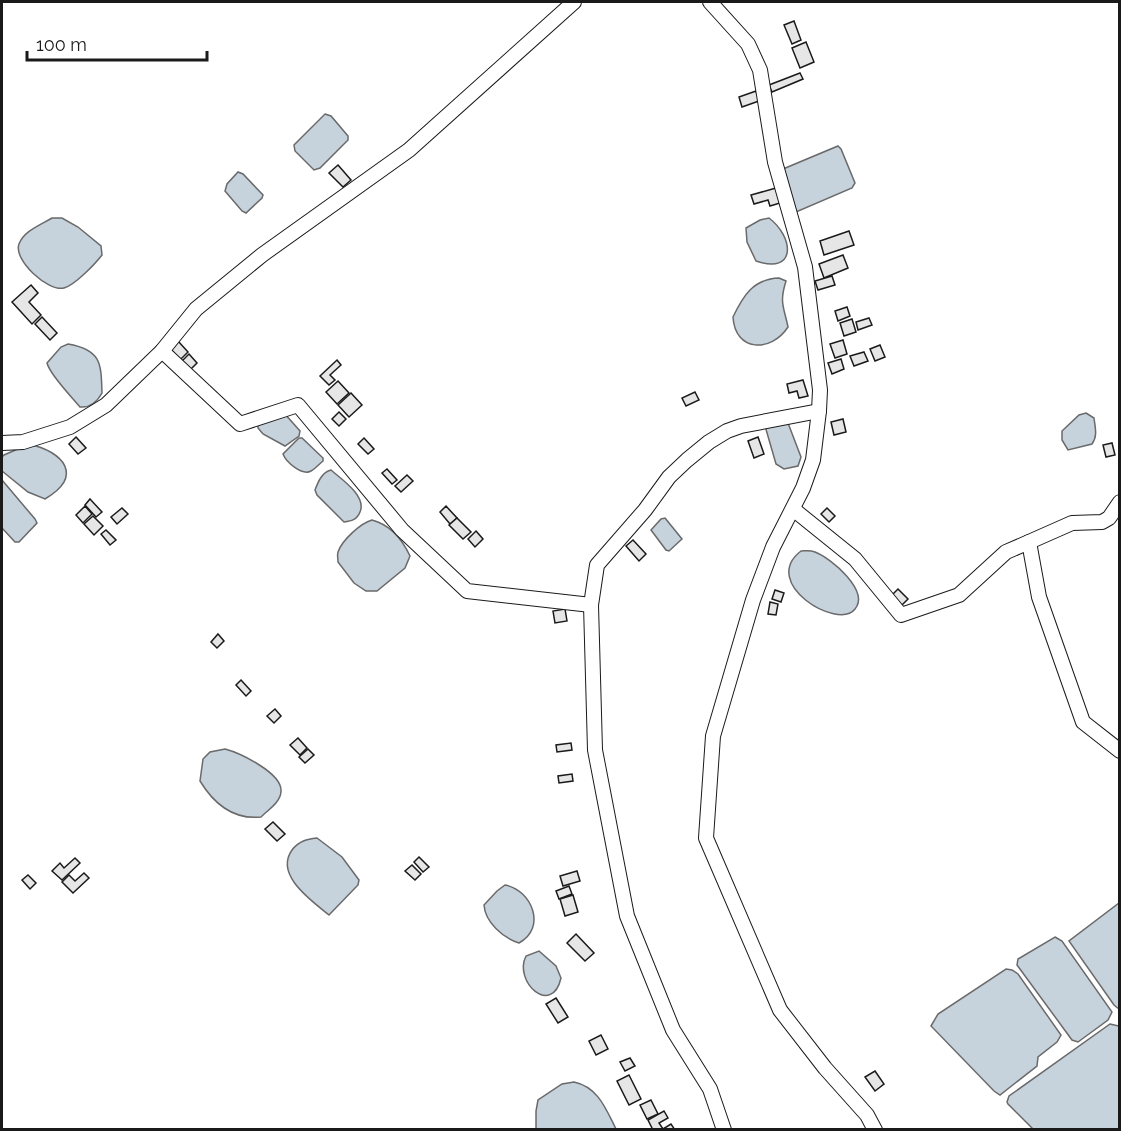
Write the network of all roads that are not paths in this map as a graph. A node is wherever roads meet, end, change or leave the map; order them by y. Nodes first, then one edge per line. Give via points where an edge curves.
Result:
1 (574, 2) edge
2 (710, 2) edge
3 (162, 351) junction
4 (819, 411) junction
5 (2, 443) edge
6 (1119, 502) edge
7 (793, 509) junction
8 (1029, 542) junction
9 (591, 605) junction
10 (1119, 751) edge
11 (724, 1130) edge
12 (875, 1130) edge

1 - 3 street via 410,150 261,255 196,309
2 - 4 street via 748,44 760,70 775,162 805,267 820,390
3 - 5 street via 106,405 70,427 23,442
3 - 9 street via 240,424 298,405 402,530 467,591
4 - 7 street via 813,460
4 - 9 street via 727,431 687,460 597,565
6 - 8 street via 1102,522 1072,523
7 - 8 street via 855,559 901,615 959,595 1006,552
7 - 12 street via 773,547 753,600 713,736 706,838 780,1010 867,1115
8 - 10 street via 1039,597 1083,722
9 - 11 street via 596,750 627,916 674,1030 710,1089

